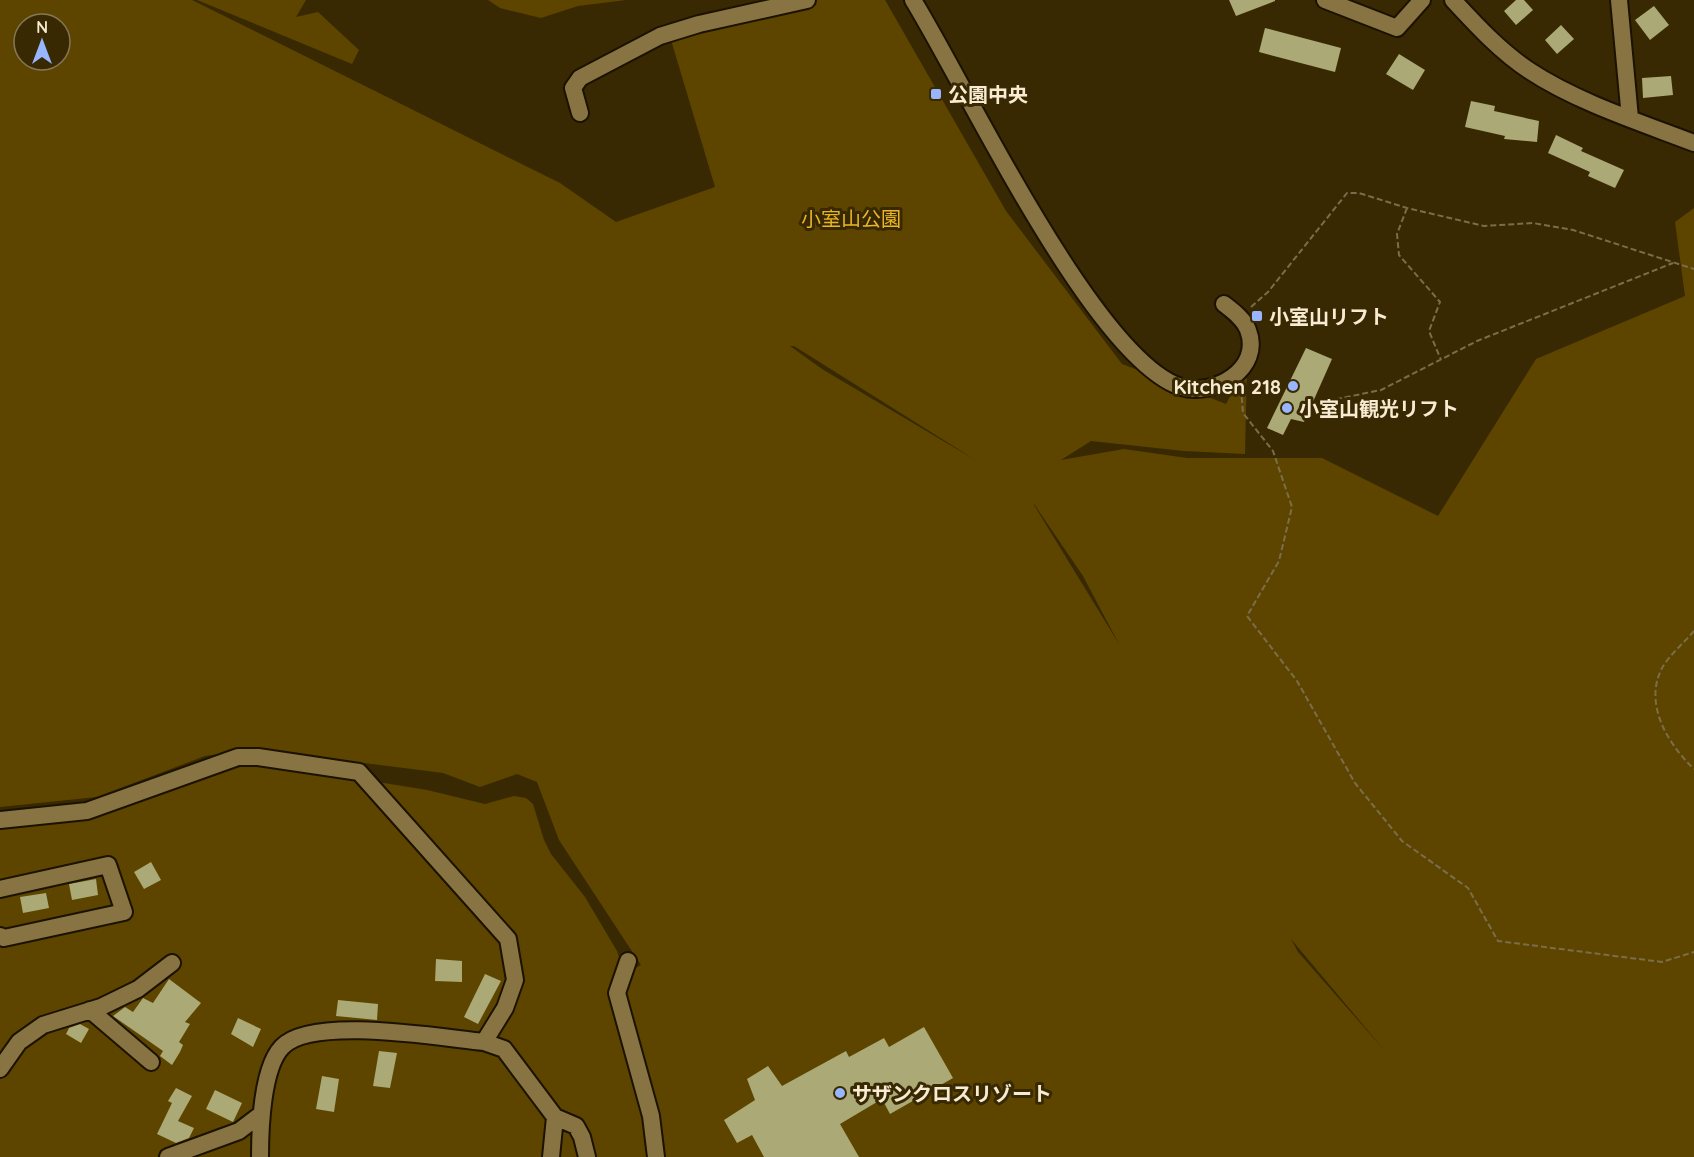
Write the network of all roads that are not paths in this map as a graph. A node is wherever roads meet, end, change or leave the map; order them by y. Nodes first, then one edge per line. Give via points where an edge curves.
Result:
1 (807, 0) edge
2 (913, 0) edge
3 (1325, 0) edge
4 (1422, 0) edge
5 (1453, 0) edge
6 (1619, 0) edge
7 (580, 113) dead end
8 (1630, 118) junction
9 (1694, 143) edge
10 (1224, 304) dead end
11 (0, 820) edge
12 (0, 889) edge
13 (0, 936) edge
14 (628, 961) dead end
15 (172, 963) dead end
16 (90, 1010) junction
17 (484, 1042) junction
18 (151, 1062) dead end
19 (0, 1069) edge
20 (260, 1115) junction
21 (555, 1117) junction
22 (168, 1157) edge
23 (260, 1157) edge
24 (551, 1157) edge
25 (587, 1157) edge
26 (657, 1157) edge

1 - 7 street via 660,36 580,78 573,88
2 - 10 street via 1040,223 1109,328 1157,375 1184,388 1204,388 1224,384 1247,364 1251,349 1249,330
3 - 4 street via 1398,28
5 - 8 street via 1490,40 1531,72
6 - 8 street
8 - 9 street
11 - 17 street via 87,811 238,757 359,771 508,939 515,980 505,1008
12 - 13 street via 108,865 124,912
14 - 26 street via 617,993 651,1116
15 - 16 street via 138,989
16 - 18 street
16 - 19 street via 43,1025 19,1042
17 - 20 street via 350,1030 328,1030 300,1037 283,1046 274,1060
17 - 21 street via 504,1048
20 - 22 street via 239,1131
20 - 23 street
21 - 24 street
21 - 25 street via 576,1126

